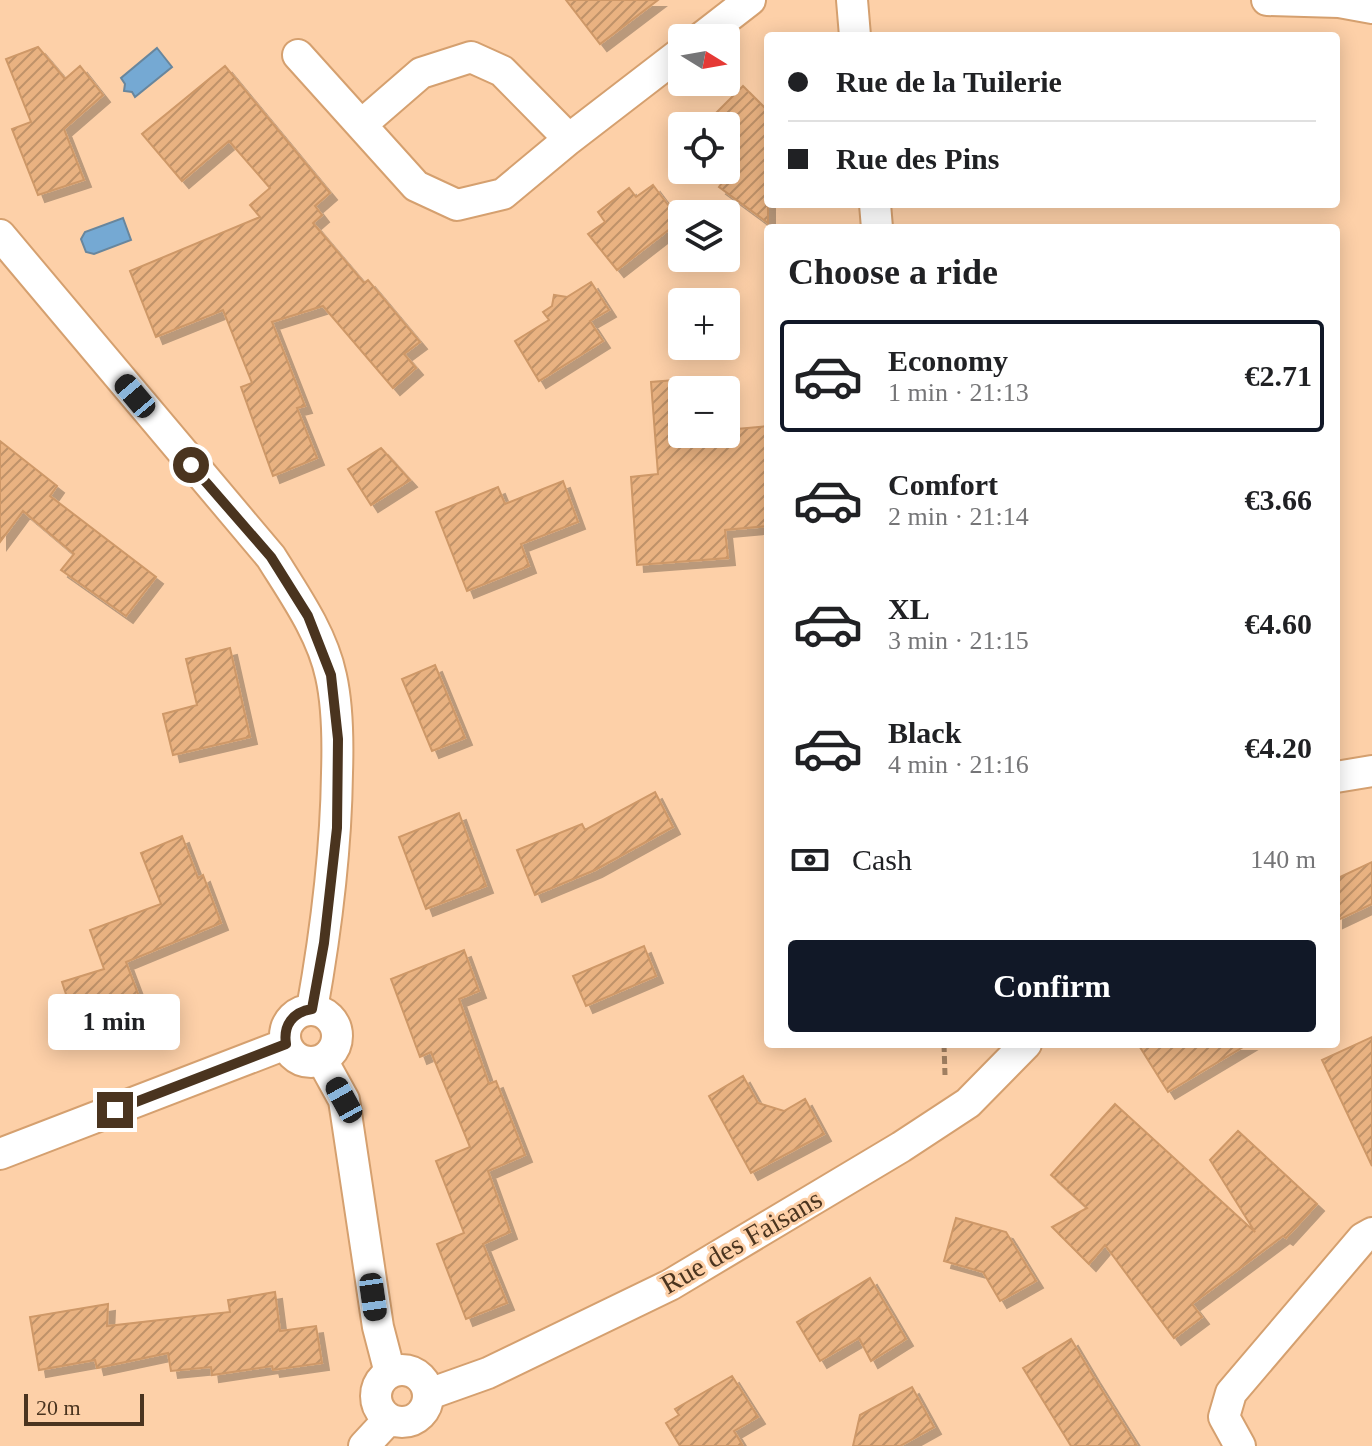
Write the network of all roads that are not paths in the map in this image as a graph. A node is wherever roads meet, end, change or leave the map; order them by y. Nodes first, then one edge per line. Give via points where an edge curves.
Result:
1 (750, 0) edge
2 (1267, 0) edge
3 (847, 1) edge
4 (1372, 8) edge
5 (719, 24) edge
6 (854, 32) edge
7 (298, 55) dead end
8 (668, 63) edge
9 (361, 125) junction
10 (569, 139) junction
11 (0, 235) edge
12 (1372, 771) edge
13 (1340, 776) edge
14 (312, 1009) junction
15 (286, 1044) junction
16 (1019, 1048) edge
17 (322, 1060) junction
18 (0, 1154) edge
19 (1372, 1233) edge
20 (390, 1373) junction
21 (429, 1394) junction
22 (389, 1419) junction
23 (364, 1446) edge
24 (1240, 1446) edge

1 - 5 street
2 - 4 street
3 - 6 street
7 - 9 street
8 - 10 street
9 - 10 street via 416,186 457,205 503,194
9 - 10 street via 421,73 471,57 502,71
11 - 14 street via 271,557 308,616 331,675 338,739 337,828
12 - 13 street
14 - 15 street via 290,1020
14 - 17 street via 328,1015 337,1030 335,1048
15 - 17 street via 305,1062
15 - 18 street
16 - 21 street, Rue des Faisans via 968,1103 670,1285 488,1373
17 - 20 street via 344,1100 378,1327
19 - 24 street via 1231,1393 1224,1417
20 - 21 street via 415,1373
20 - 22 street via 376,1395
21 - 22 street via 425,1410 413,1421
22 - 23 street

